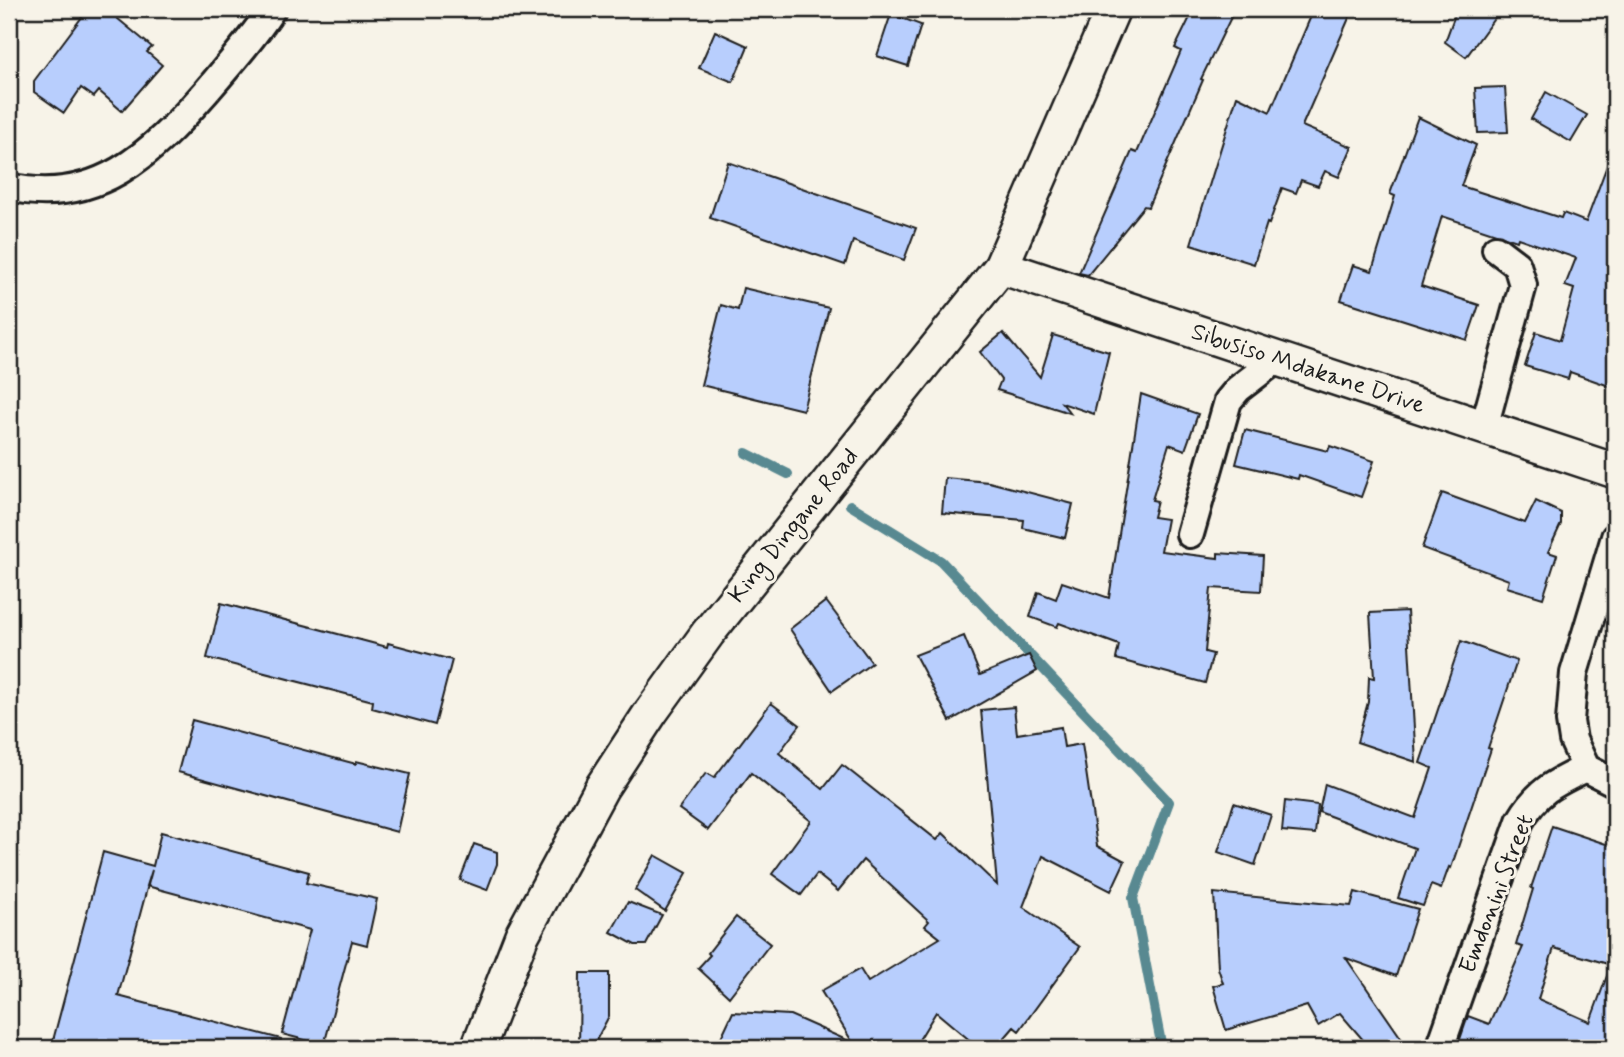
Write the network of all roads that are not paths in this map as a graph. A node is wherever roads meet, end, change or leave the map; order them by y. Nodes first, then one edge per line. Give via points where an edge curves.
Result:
1 (272, 9) edge
2 (1113, 9) edge
3 (9, 187) edge
4 (1496, 249) dead end
5 (1001, 267) junction
6 (1277, 359) junction
7 (1484, 427) junction
8 (1615, 471) edge
9 (1190, 534) dead end
10 (1615, 537) edge
11 (1586, 768) junction
12 (1615, 783) edge
13 (478, 1048) edge
14 (1440, 1048) edge

1 - 3 street via 253,38 169,133 120,172 71,191 30,192
2 - 5 street, King Dingane Road
4 - 7 street via 1517,265 1522,285
5 - 6 street, Sibusiso Mdakane Drive
5 - 13 street, King Dingane Road via 708,633 651,712 601,787 522,935
6 - 7 street, Sibusiso Mdakane Drive
6 - 9 street via 1228,401
7 - 8 street, Sibusiso Mdakane Drive
10 - 11 street via 1570,699 1573,740
11 - 12 street
11 - 14 street, Emdonini Street via 1546,788 1520,821

